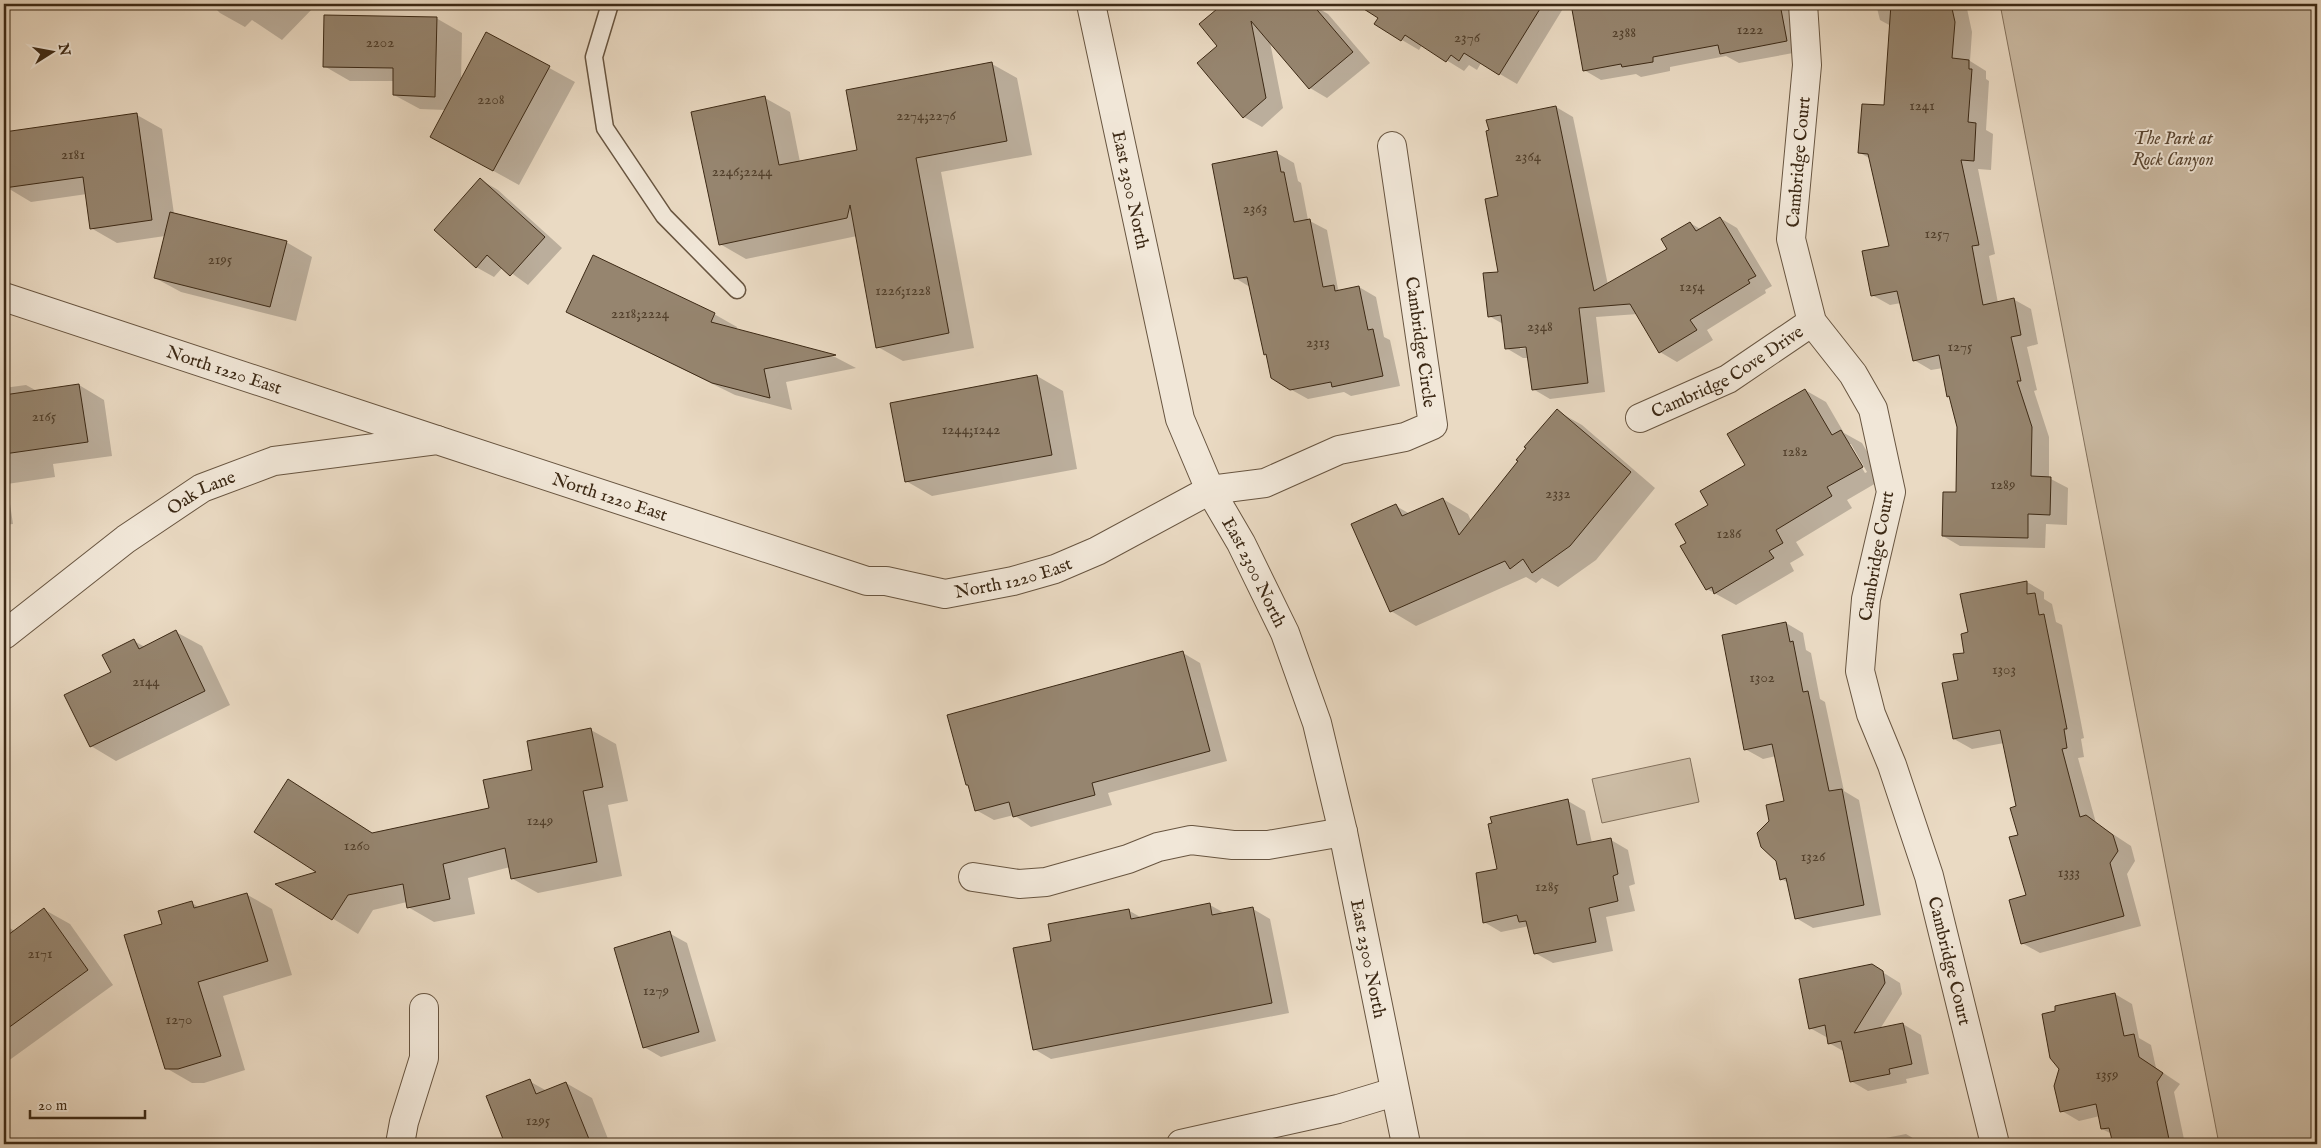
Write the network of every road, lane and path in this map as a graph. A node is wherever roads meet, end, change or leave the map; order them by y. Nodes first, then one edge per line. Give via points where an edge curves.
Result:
1 (610, 4) edge
2 (1091, 4) edge
3 (1803, 4) edge
4 (1392, 146) dead end
5 (737, 290) dead end
6 (4, 297) edge
7 (1812, 322) junction
8 (1640, 418) dead end
9 (437, 440) junction
10 (1210, 490) junction
11 (4, 635) edge
12 (1343, 832) junction
13 (973, 877) dead end
14 (424, 1008) dead end
15 (1394, 1092) junction
16 (400, 1144) edge
17 (1181, 1144) edge
18 (1406, 1144) edge
19 (1995, 1144) edge

1 - 5 lane via 594,57 605,128 664,216
2 - 10 street, East 2300 North via 1180,419
3 - 7 street, Cambridge Court via 1807,65 1791,239
4 - 10 street, Cambridge Circle via 1433,425 1404,437 1339,450 1265,483
6 - 9 street, North 1220 East
7 - 8 street, Cambridge Cove Drive via 1728,379
7 - 19 street, Cambridge Court via 1853,374 1873,410 1891,492 1866,599 1860,671 1871,714 1892,765 1929,876
9 - 10 street, North 1220 East via 867,581 886,581 945,594 1055,569 1097,551
9 - 11 street, Oak Lane via 274,461 202,488 126,539
10 - 12 street, East 2300 North via 1241,543 1285,633 1317,723
12 - 13 street via 1268,845 1191,840 1046,882 1019,884
12 - 15 street, East 2300 North
14 - 16 street via 424,1058
15 - 17 street via 1338,1109
15 - 18 street, East 2300 North

